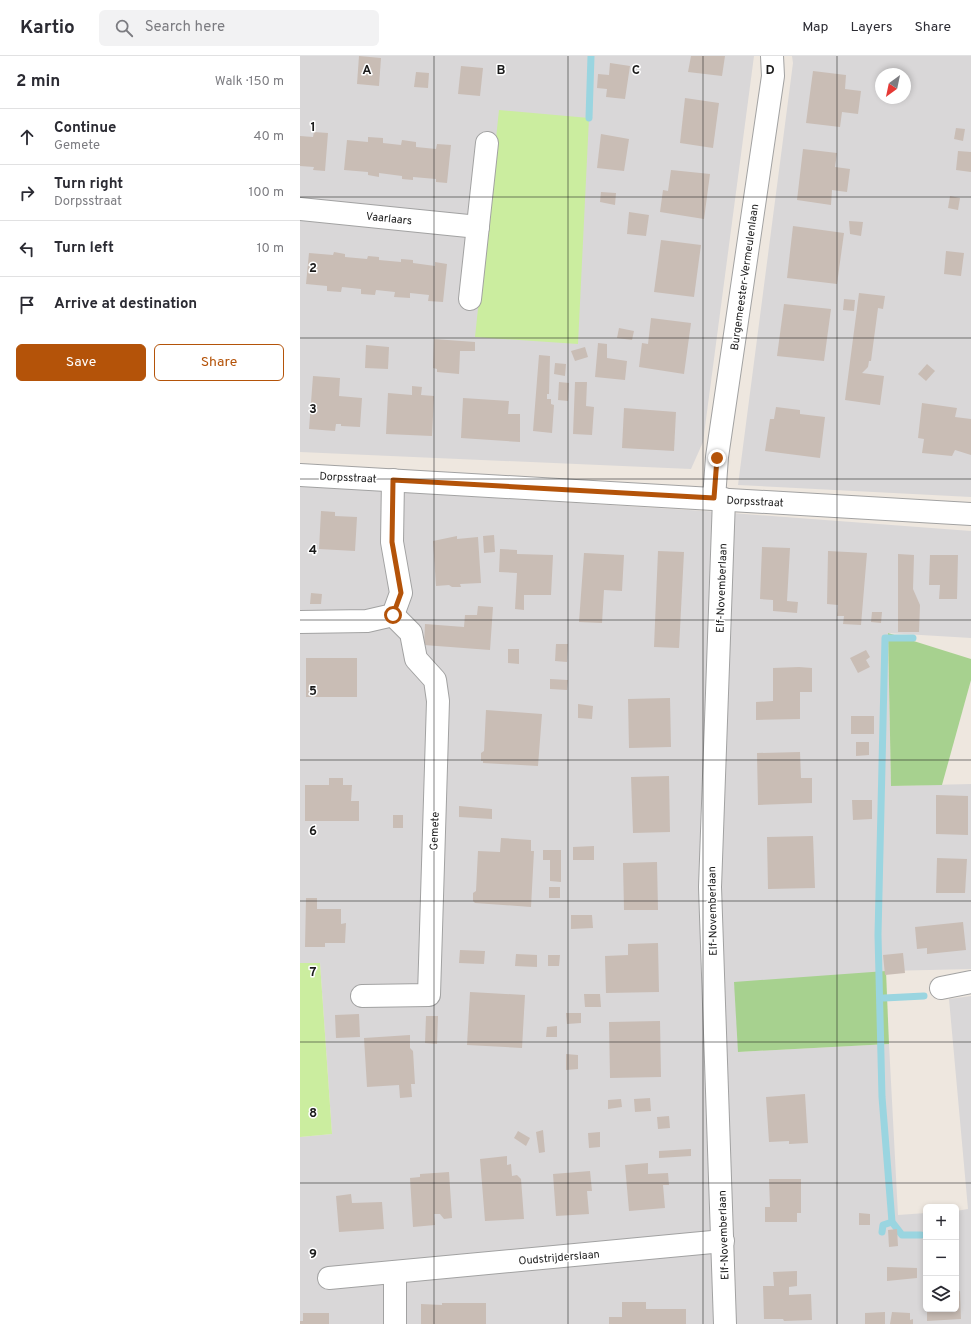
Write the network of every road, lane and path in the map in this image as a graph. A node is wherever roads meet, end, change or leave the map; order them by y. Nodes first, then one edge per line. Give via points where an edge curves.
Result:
1 (772, 56) edge
2 (487, 143) dead end
3 (300, 209) edge
4 (478, 227) junction
5 (470, 299) dead end
6 (300, 475) edge
7 (393, 480) junction
8 (719, 499) junction
9 (971, 514) edge
10 (393, 615) junction
11 (300, 622) edge
12 (971, 982) edge
13 (941, 988) dead end
14 (362, 996) dead end
15 (723, 1241) junction
16 (395, 1272) junction
17 (329, 1278) dead end
18 (395, 1324) edge
19 (725, 1324) edge

1 - 8 street, Burgemeester-Vermeulenlaan via 774,76 717,458
2 - 4 street
3 - 4 street, Vaarlaars
4 - 5 street
6 - 7 street, Dorpsstraat
7 - 8 street, Dorpsstraat
7 - 10 street via 392,542 401,593
8 - 9 street, Dorpsstraat
8 - 15 street, Elf-Novemberlaan via 710,887
10 - 11 street via 367,621
10 - 14 street, Gemete via 411,633 416,659 435,680 438,701 429,995
12 - 13 street
15 - 16 street, Oudstrijderslaan
15 - 19 street, Elf-Novemberlaan
16 - 17 street, Oudstrijderslaan
16 - 18 street

